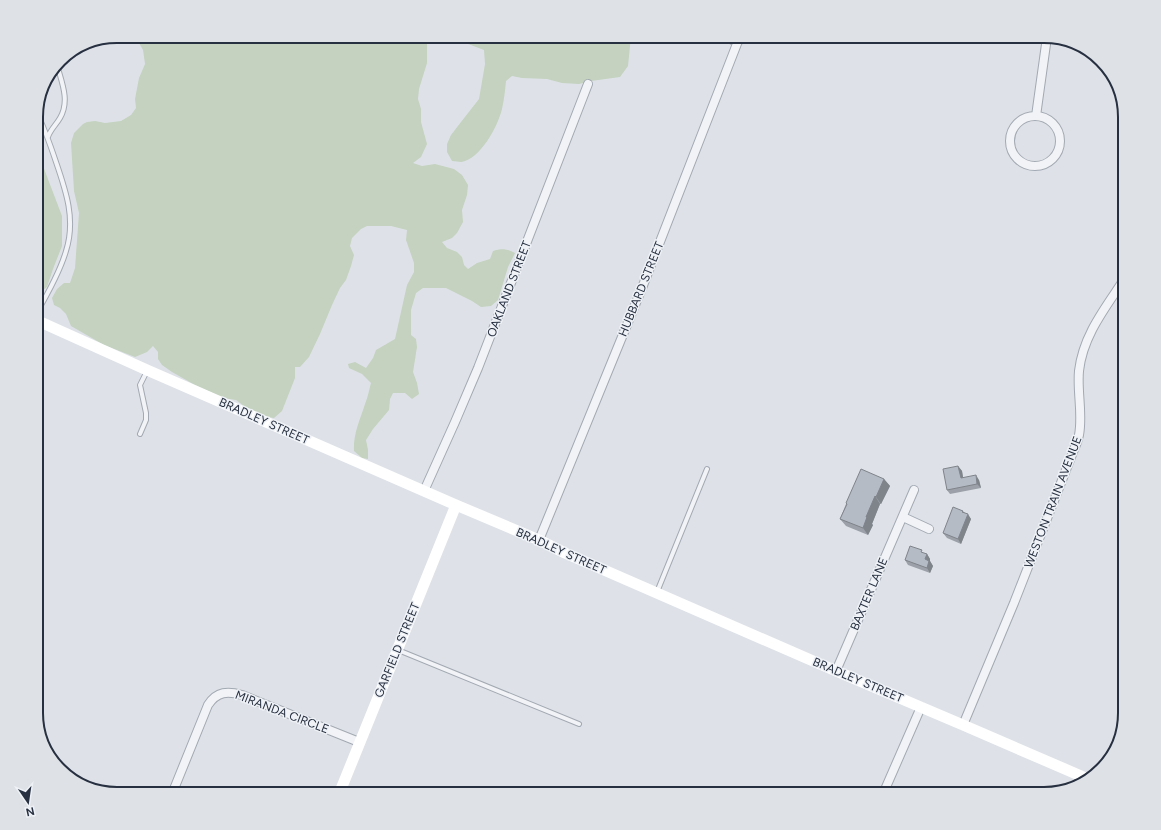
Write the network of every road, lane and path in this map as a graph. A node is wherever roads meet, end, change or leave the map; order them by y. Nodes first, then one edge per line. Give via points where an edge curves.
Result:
1 (737, 43) edge
2 (1046, 43) edge
3 (59, 71) edge
4 (588, 84) dead end
5 (1036, 116) junction
6 (43, 126) edge
7 (48, 137) junction
8 (1118, 289) edge
9 (43, 300) edge
10 (43, 323) edge
11 (147, 370) junction
12 (140, 434) dead end
13 (707, 468) dead end
14 (914, 490) dead end
15 (424, 491) junction
16 (456, 505) junction
17 (903, 517) junction
18 (929, 529) dead end
19 (539, 540) junction
20 (657, 593) junction
21 (397, 650) junction
22 (836, 671) junction
23 (921, 707) junction
24 (579, 724) dead end
25 (963, 725) junction
26 (360, 742) junction
27 (1078, 778) edge
28 (175, 787) edge
29 (342, 787) edge
30 (886, 787) edge

1 - 19 street, HUBBARD STREET via 642,288
2 - 5 street
3 - 7 lane via 64,90 64,109
4 - 15 street, OAKLAND STREET via 478,368
5 - 5 street via 1024,118 1017,123 1010,138 1010,146 1015,157 1033,166 1042,165 1052,159 1060,144 1054,125
6 - 7 lane
7 - 9 lane via 68,199 70,233 62,261
8 - 25 street, WESTON TRAIN AVENUE via 1093,328 1082,357 1079,372 1080,423 1076,447
10 - 11 main road, BRADLEY STREET
11 - 12 lane via 140,385 146,413
11 - 15 main road, BRADLEY STREET
13 - 20 lane
14 - 17 street, BAXTER LANE
15 - 16 main road, BRADLEY STREET
16 - 19 main road, BRADLEY STREET
16 - 21 main road, GARFIELD STREET
17 - 18 street
17 - 22 street, BAXTER LANE
19 - 20 main road, BRADLEY STREET
20 - 22 main road, BRADLEY STREET
21 - 24 lane
21 - 26 main road, GARFIELD STREET
22 - 23 main road, BRADLEY STREET
23 - 25 main road, BRADLEY STREET
23 - 30 street
25 - 27 main road, BRADLEY STREET
26 - 28 street, MIRANDA CIRCLE via 242,695 223,692 208,704
26 - 29 main road, GARFIELD STREET

